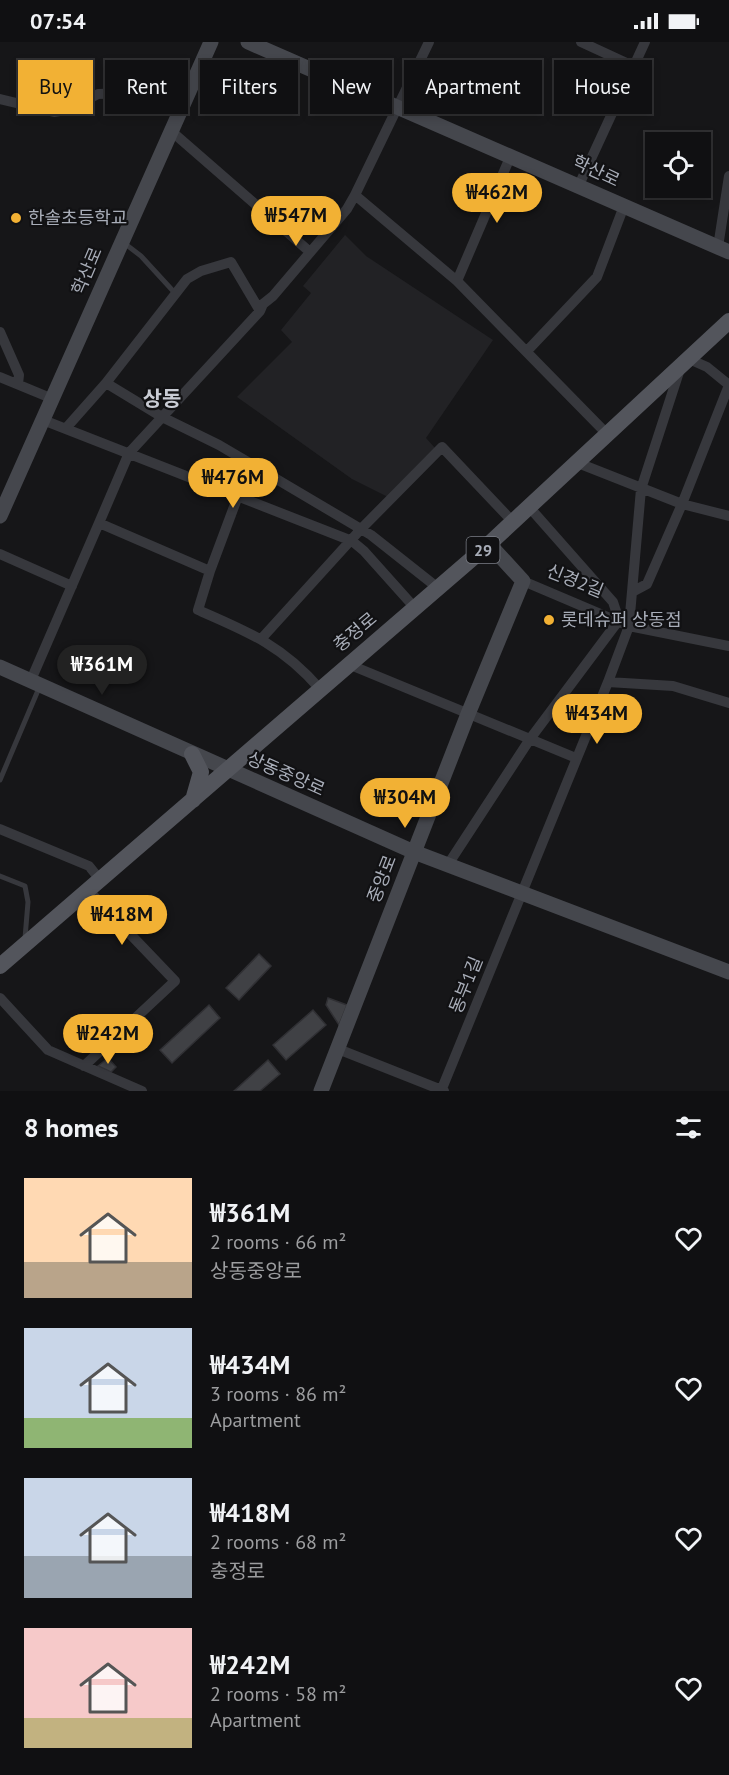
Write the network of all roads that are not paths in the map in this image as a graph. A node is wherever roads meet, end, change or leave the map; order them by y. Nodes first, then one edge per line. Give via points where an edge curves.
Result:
1 (211, 42) edge
2 (248, 42) edge
3 (429, 42) edge
4 (581, 42) edge
5 (645, 42) edge
6 (620, 60) edge
7 (636, 60) edge
8 (188, 89) edge
9 (105, 94) edge
10 (0, 99) edge
11 (396, 107) junction
12 (177, 114) edge
13 (611, 114) edge
14 (170, 130) junction
15 (511, 155) junction
16 (729, 176) edge
17 (579, 184) junction
18 (355, 195) junction
19 (624, 206) junction
20 (122, 241) junction
21 (724, 249) edge
22 (310, 252) junction
23 (457, 281) junction
24 (174, 292) junction
25 (260, 311) junction
26 (729, 321) edge
27 (0, 332) edge
28 (527, 351) junction
29 (685, 363) junction
30 (0, 377) edge
31 (106, 382) junction
32 (18, 384) junction
33 (53, 399) junction
34 (162, 417) junction
35 (44, 420) junction
36 (67, 427) junction
37 (608, 435) junction
38 (129, 453) junction
39 (578, 463) junction
40 (641, 489) junction
41 (238, 496) junction
42 (682, 504) junction
43 (530, 508) junction
44 (0, 516) edge
45 (729, 516) edge
46 (99, 523) junction
47 (514, 523) junction
48 (361, 529) junction
49 (352, 541) junction
50 (489, 544) junction
51 (0, 554) edge
52 (210, 571) junction
53 (523, 581) junction
54 (72, 586) junction
55 (438, 588) junction
56 (632, 592) junction
57 (415, 608) junction
58 (624, 623) junction
59 (262, 638) junction
60 (729, 646) edge
61 (348, 664) junction
62 (0, 667) edge
63 (608, 682) junction
64 (35, 683) junction
65 (320, 689) junction
66 (729, 703) edge
67 (468, 714) junction
68 (531, 739) junction
69 (192, 754) junction
70 (576, 758) junction
71 (228, 769) junction
72 (0, 780) edge
73 (192, 801) junction
74 (0, 829) edge
75 (414, 852) junction
76 (449, 863) junction
77 (0, 876) edge
78 (95, 886) junction
79 (521, 891) junction
80 (25, 945) junction
81 (1, 965) edge
82 (729, 972) edge
83 (0, 998) edge
84 (338, 1049) junction
85 (84, 1066) junction
86 (142, 1091) edge
87 (321, 1091) edge
88 (442, 1091) edge

1 - 8 street, 학산로
2 - 11 street, 학산로
3 - 11 street
4 - 6 street
5 - 7 street
9 - 10 street via 71,110 54,112
11 - 15 street, 학산로
11 - 18 street
12 - 14 street, 학산로
13 - 17 street
14 - 20 street, 학산로
14 - 22 street
15 - 17 street, 학산로
15 - 23 street
16 - 21 street
17 - 19 street, 학산로
18 - 22 street
18 - 23 street
19 - 21 street, 학산로
19 - 28 street via 597,277
20 - 24 lane
20 - 33 street, 학산로
22 - 25 street
23 - 28 street
24 - 25 street via 201,271 231,262
24 - 31 street
25 - 34 street
26 - 29 main road, 충정로 / 29
27 - 32 street via 19,375
28 - 37 street
29 - 37 main road, 충정로 / 29
29 - 40 street, 동부1길
29 - 42 street via 707,368 729,385
30 - 32 street
31 - 34 street
31 - 36 street
32 - 33 street
33 - 35 street, 학산로
34 - 38 street
34 - 48 street via 219,445
35 - 36 street
35 - 44 street, 학산로
36 - 38 street
37 - 39 main road, 충정로 / 29
38 - 41 street
38 - 46 street
39 - 40 street
39 - 43 main road, 충정로 / 29
40 - 42 street
40 - 56 street, 동부1길
41 - 49 street
41 - 52 street
42 - 45 street
42 - 56 street via 647,584
43 - 47 main road, 충정로 / 29
43 - 58 street via 613,602
46 - 52 street
46 - 54 street
47 - 48 street via 442,447
47 - 50 main road, 충정로 / 29
48 - 49 street
48 - 55 street
49 - 57 street
49 - 59 street
50 - 53 street, 신경2길
50 - 55 main road, 충정로 / 29
51 - 54 street
52 - 59 street via 198,610
53 - 58 street, 신경2길
53 - 67 street, 중앙로
54 - 64 street
55 - 57 main road, 충정로 / 29
56 - 58 street, 동부1길
57 - 61 main road, 충정로 / 29
58 - 60 street, 신경2길
58 - 63 street, 동부1길
58 - 68 street
59 - 65 street via 301,667
61 - 65 main road, 충정로 / 29
61 - 67 street
62 - 64 street, 상동중앙로
63 - 66 street via 673,686
63 - 70 street, 동부1길
64 - 69 street, 상동중앙로
64 - 72 lane
65 - 71 main road, 충정로 / 29
67 - 68 street
67 - 75 street, 중앙로
68 - 70 street
68 - 76 street
69 - 71 street, 상동중앙로
69 - 73 main road via 201,772
70 - 79 street, 동부1길
71 - 73 main road, 충정로 / 29
71 - 75 street, 상동중앙로
73 - 78 main road, 충정로 / 29
74 - 78 street via 89,866
75 - 76 street, 상동중앙로
75 - 84 street, 중앙로
76 - 79 street, 상동중앙로
77 - 80 lane via 24,884
78 - 80 main road, 충정로 / 29
78 - 85 street via 175,981
79 - 82 street, 상동중앙로
79 - 88 street, 동부1길
80 - 81 main road, 충정로 / 29
83 - 85 street via 48,1050
84 - 87 street, 중앙로
84 - 88 street
85 - 86 street

